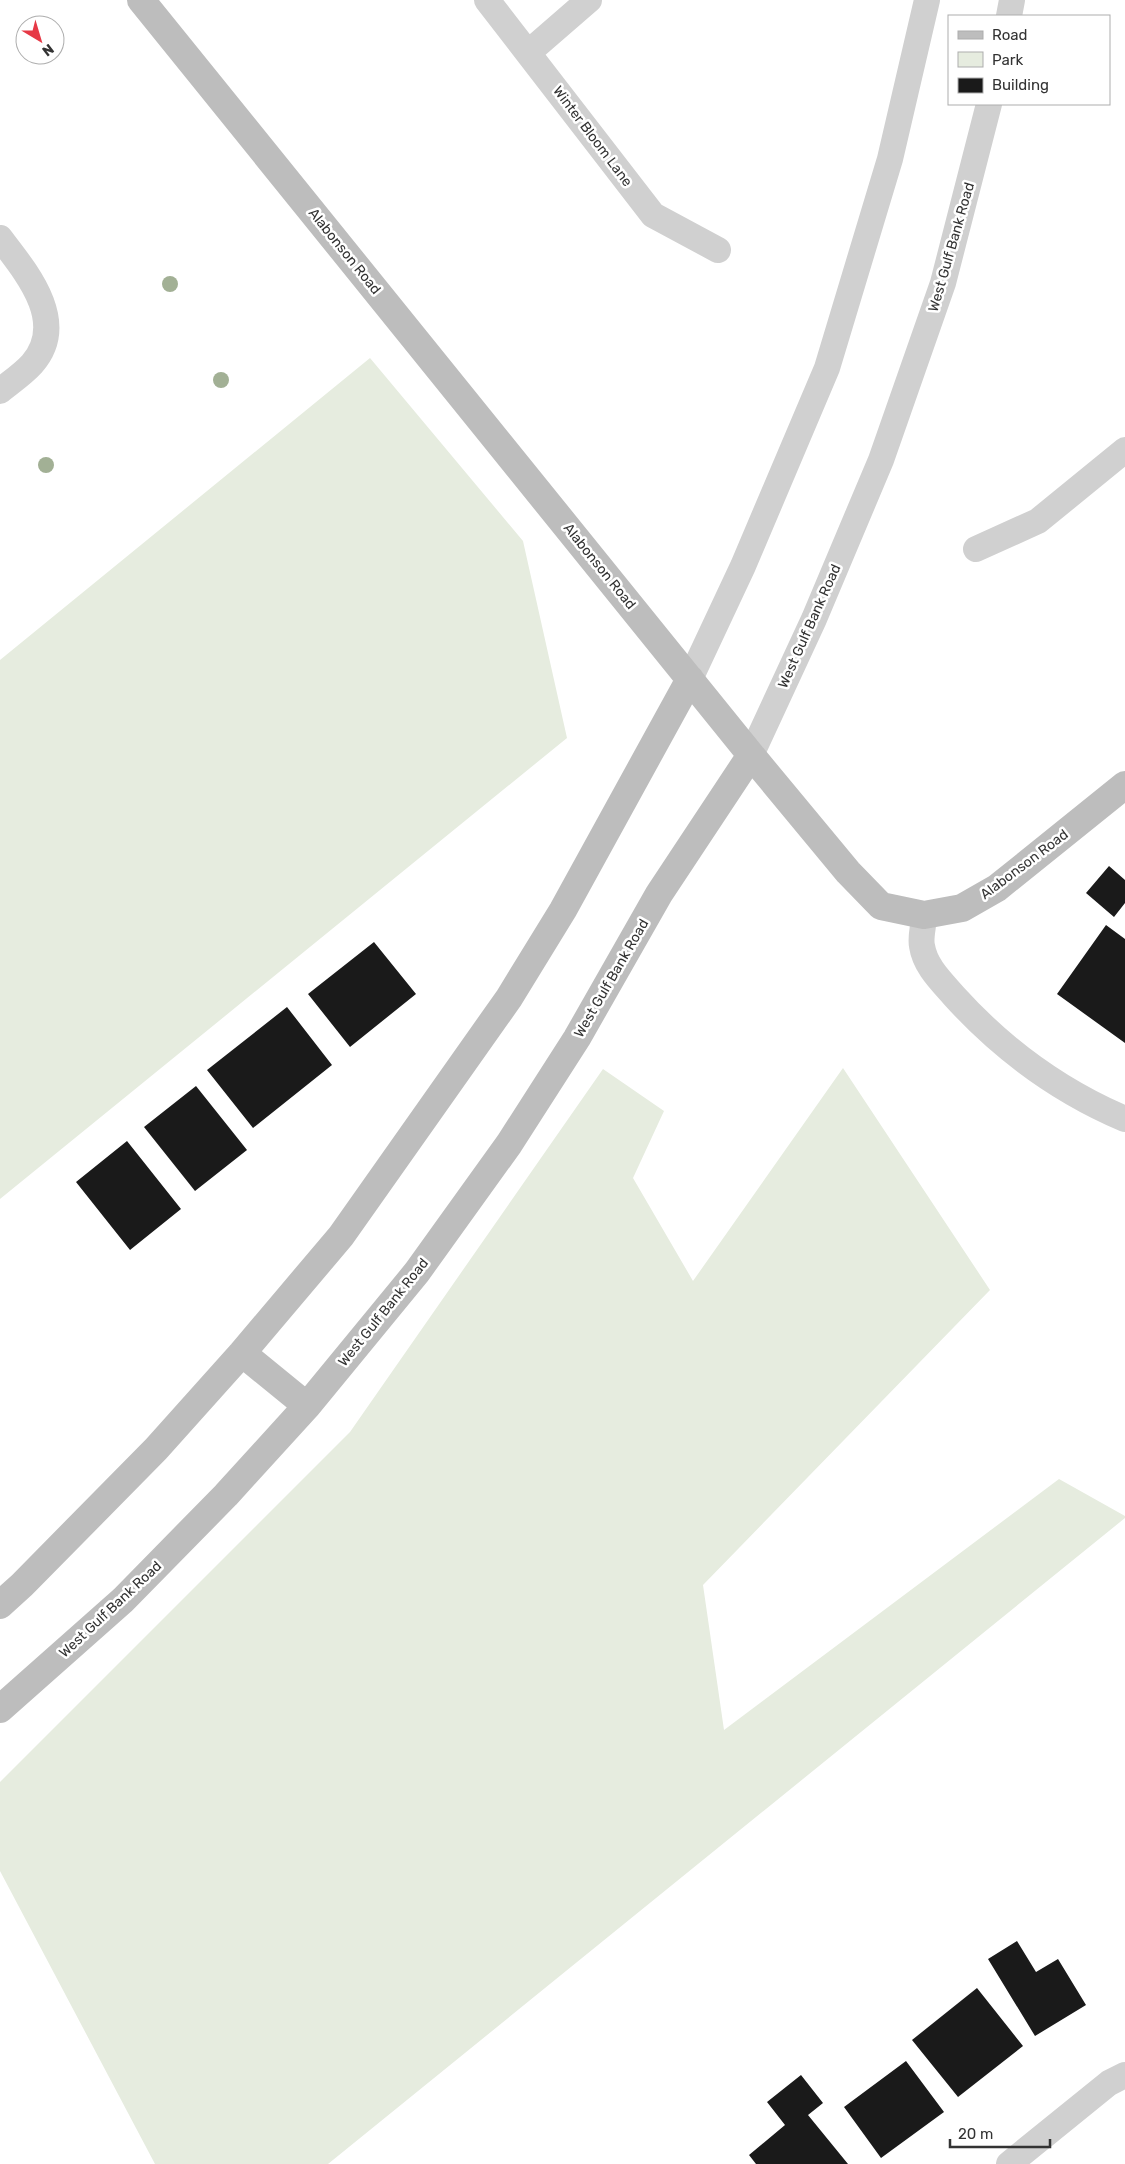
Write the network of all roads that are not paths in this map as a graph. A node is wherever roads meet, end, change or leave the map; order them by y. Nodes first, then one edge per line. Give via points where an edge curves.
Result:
1 (142, 0) edge
2 (487, 0) edge
3 (589, 0) edge
4 (927, 0) edge
5 (1012, 0) edge
6 (1009, 15) edge
7 (529, 52) junction
8 (989, 105) edge
9 (0, 238) edge
10 (718, 250) dead end
11 (0, 391) edge
12 (1125, 450) edge
13 (976, 549) dead end
14 (690, 678) junction
15 (751, 755) junction
16 (1125, 786) edge
17 (924, 915) junction
18 (1125, 1119) edge
19 (242, 1353) junction
20 (307, 1406) junction
21 (0, 1605) edge
22 (0, 1709) edge
23 (1125, 2075) edge
24 (1009, 2164) edge

1 - 14 street, Alabonson Road
2 - 7 street, Winter Bloom Lane
3 - 7 street
4 - 14 street via 890,159 827,368 743,566
5 - 6 street
7 - 10 street, Winter Bloom Lane via 653,215
8 - 15 street, West Gulf Bank Road via 943,282 881,460 814,619
9 - 11 street via 30,276 39,294 45,313 45,331 42,347 33,363
12 - 13 street via 1038,521
14 - 15 street, Alabonson Road
14 - 19 street via 563,910 509,998 341,1236
15 - 17 street, Alabonson Road via 848,872 881,906
15 - 20 street, West Gulf Bank Road via 659,894 577,1038 509,1144 417,1272
16 - 17 street, Alabonson Road via 997,888 962,908
17 - 18 street via 922,945 931,969 974,1018 1020,1058 1066,1090
19 - 20 street
19 - 21 street via 156,1449
20 - 22 street, West Gulf Bank Road via 123,1600
23 - 24 street via 1109,2083

